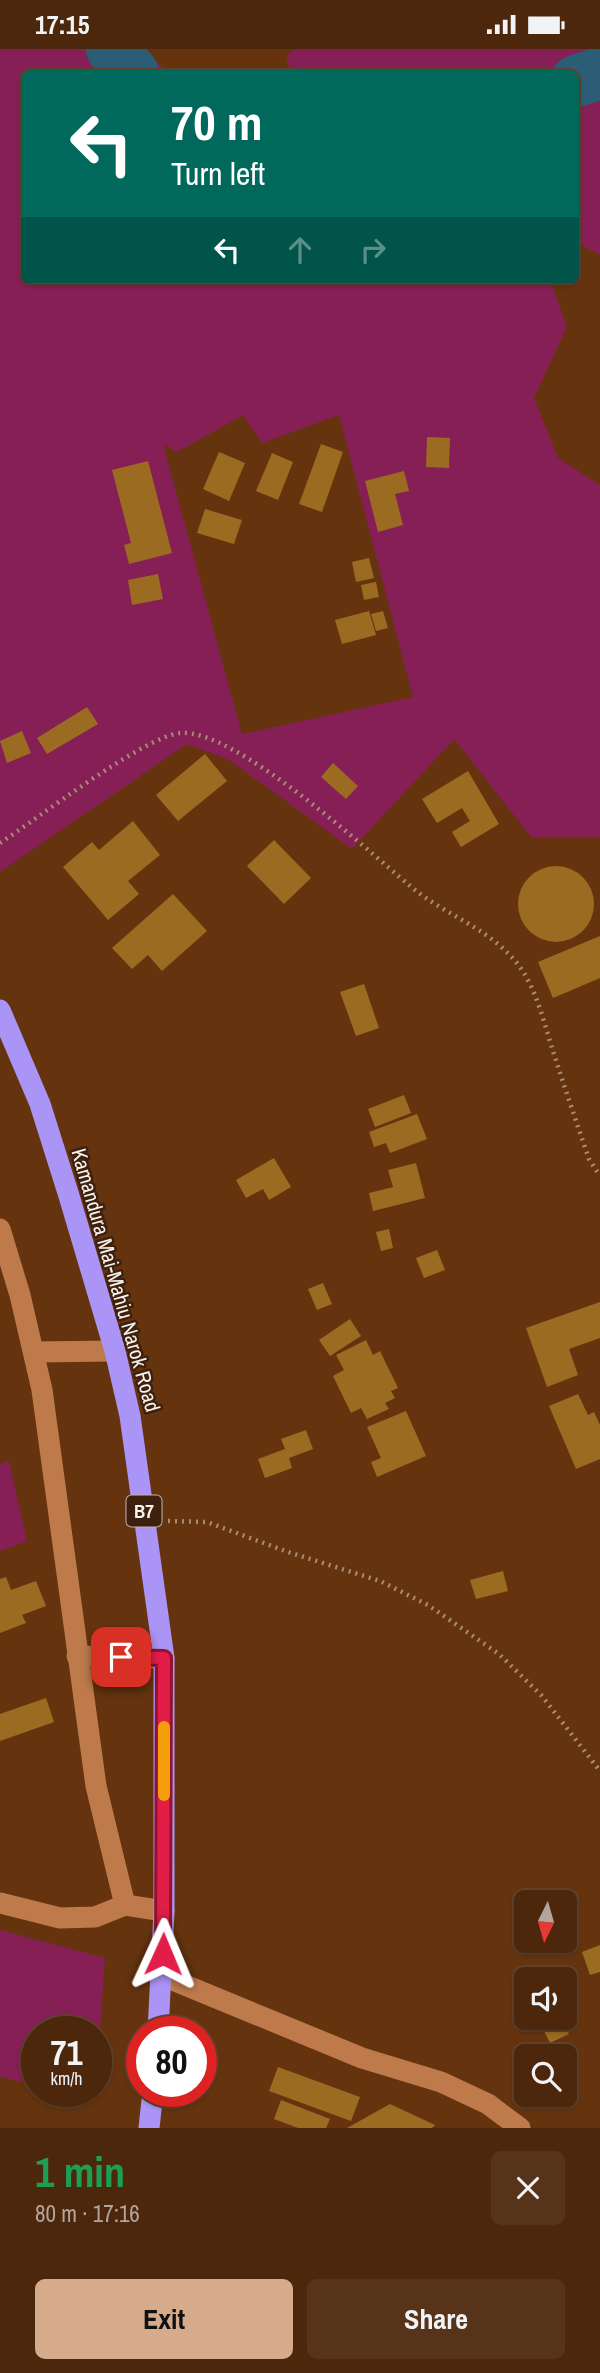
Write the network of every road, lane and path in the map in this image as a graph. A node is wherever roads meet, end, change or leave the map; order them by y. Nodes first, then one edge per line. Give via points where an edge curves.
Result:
1 (0, 843) edge
2 (0, 1010) edge
3 (600, 1176) edge
4 (0, 1229) edge
5 (114, 1351) junction
6 (34, 1352) junction
7 (146, 1524) junction
8 (78, 1656) junction
9 (164, 1658) junction
10 (600, 1771) edge
11 (0, 1903) edge
12 (125, 1905) junction
13 (164, 1911) junction
14 (163, 1976) junction
15 (159, 2016) edge
16 (151, 2107) edge
17 (149, 2128) edge
18 (520, 2128) edge

1 - 3 path via 158,738 194,732 226,744 331,819 434,904 480,928 504,947 523,972 542,1016 589,1159
2 - 5 highway, Kamandura Mai-Mahiu Narok Road / B7 via 40,1104
4 - 6 street
5 - 6 street
5 - 7 highway, Kamandura Mai-Mahiu Narok Road / B7 via 130,1416
6 - 8 street
7 - 9 highway, Kamandura Mai-Mahiu Narok Road / B7
7 - 10 path via 207,1521 380,1581 428,1605 508,1662 542,1696
8 - 9 street
8 - 12 street via 96,1786
9 - 13 highway, Kamandura Mai-Mahiu Narok Road / B7
11 - 12 street via 79,1919
12 - 13 street
13 - 14 highway, Kamandura Mai-Mahiu Narok Road / B7
14 - 15 highway, Kamandura Mai-Mahiu Narok Road / B7
14 - 18 street via 362,2058 441,2082 488,2104
16 - 17 highway

